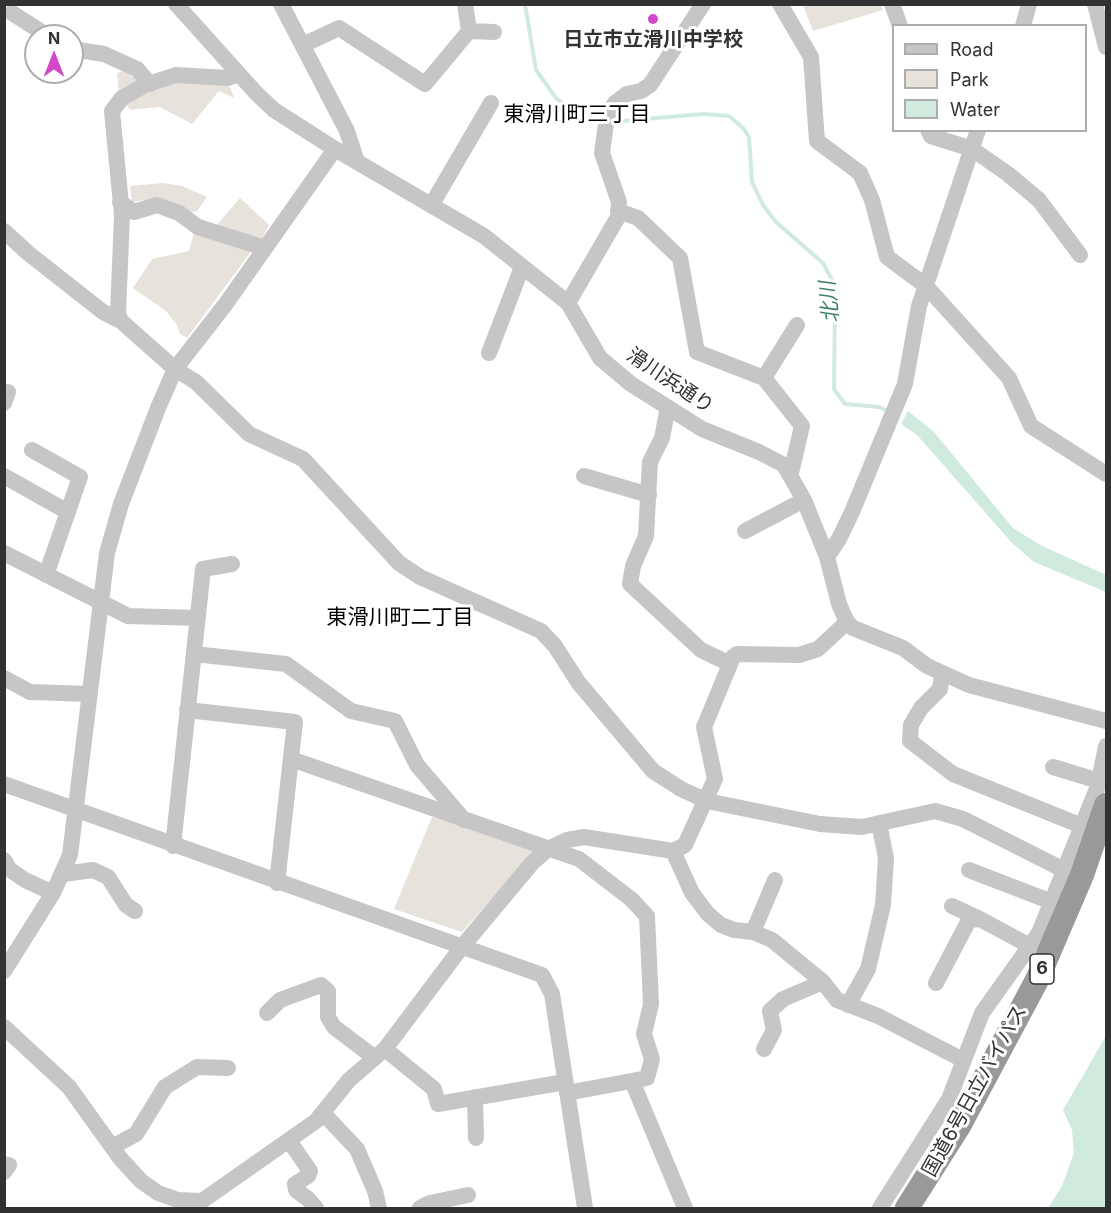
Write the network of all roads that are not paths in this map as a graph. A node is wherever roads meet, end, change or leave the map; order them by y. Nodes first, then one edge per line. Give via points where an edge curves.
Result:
1 (176, 4) edge
2 (281, 4) edge
3 (465, 4) edge
4 (703, 4) edge
5 (780, 4) edge
6 (892, 4) edge
7 (1017, 4) edge
8 (1029, 4) edge
9 (1095, 4) edge
10 (12, 13) dead end
11 (29, 24) edge
12 (899, 24) edge
13 (1012, 24) edge
14 (1024, 24) edge
15 (469, 32) junction
16 (494, 33) dead end
17 (1106, 42) edge
18 (303, 45) junction
19 (84, 52) edge
20 (239, 74) junction
21 (150, 84) junction
22 (491, 103) dead end
23 (929, 132) edge
24 (977, 132) edge
25 (335, 149) junction
26 (972, 149) junction
27 (357, 162) junction
28 (120, 202) junction
29 (432, 204) junction
30 (618, 211) junction
31 (4, 231) edge
32 (265, 248) junction
33 (1080, 255) dead end
34 (522, 267) junction
35 (926, 286) junction
36 (568, 303) junction
37 (121, 321) junction
38 (797, 325) dead end
39 (489, 353) dead end
40 (175, 369) junction
41 (764, 378) junction
42 (668, 407) junction
43 (32, 450) dead end
44 (790, 473) junction
45 (1107, 474) edge
46 (4, 476) edge
47 (585, 476) dead end
48 (649, 495) junction
49 (804, 500) junction
50 (68, 512) junction
51 (746, 531) dead end
52 (4, 553) edge
53 (827, 558) junction
54 (232, 564) dead end
55 (46, 575) junction
56 (100, 602) junction
57 (198, 618) junction
58 (847, 622) junction
59 (194, 654) junction
60 (730, 664) junction
61 (942, 675) junction
62 (4, 678) edge
63 (90, 694) junction
64 (188, 710) junction
65 (1107, 721) edge
66 (1107, 746) edge
67 (291, 759) junction
68 (1053, 767) dead end
69 (1100, 781) junction
70 (4, 784) edge
71 (707, 801) junction
72 (1107, 805) edge
73 (75, 811) junction
74 (464, 820) junction
75 (879, 823) junction
76 (1082, 826) junction
77 (173, 846) junction
78 (548, 849) junction
79 (673, 851) junction
80 (4, 860) edge
81 (969, 870) dead end
82 (1064, 870) junction
83 (63, 874) junction
84 (775, 880) dead end
85 (277, 883) junction
86 (53, 893) junction
87 (1052, 902) junction
88 (952, 906) dead end
89 (135, 910) dead end
90 (980, 920) junction
91 (753, 932) junction
92 (1030, 946) junction
93 (461, 948) junction
94 (4, 971) edge
95 (823, 982) junction
96 (936, 983) dead end
97 (848, 1005) junction
98 (267, 1013) dead end
99 (4, 1027) edge
100 (764, 1049) dead end
101 (380, 1054) junction
102 (963, 1060) junction
103 (228, 1068) dead end
104 (632, 1081) junction
105 (566, 1088) junction
106 (475, 1097) junction
107 (323, 1113) junction
108 (476, 1138) dead end
109 (290, 1142) junction
110 (112, 1147) junction
111 (4, 1164) edge
112 (4, 1172) edge
113 (468, 1195) dead end
114 (178, 1204) edge
115 (316, 1209) edge
116 (379, 1209) edge
117 (420, 1209) edge
118 (585, 1209) edge
119 (685, 1209) edge
120 (880, 1209) edge
121 (907, 1209) edge

1 - 20 street, 滑川浜通り
2 - 18 street
3 - 15 street
4 - 30 street via 650,85 627,94 607,116 602,153 619,202
5 - 35 street via 811,57 817,141 861,173 887,257
6 - 12 street
7 - 13 street
8 - 14 street
9 - 17 street
10 - 11 street
15 - 16 street
15 - 18 street via 425,84 339,28
18 - 27 street via 347,131
19 - 21 street via 104,54 138,69
20 - 21 street via 228,78 176,75
20 - 25 street, 滑川浜通り via 274,110
21 - 28 street via 122,98 112,111
22 - 29 street
23 - 26 street
24 - 26 street
25 - 27 street, 滑川浜通り
25 - 32 street
26 - 33 street via 1039,201
26 - 35 street
27 - 29 street, 滑川浜通り
28 - 32 street via 134,212 157,206 179,213 198,227
28 - 37 street
29 - 34 street, 滑川浜通り via 484,236
30 - 36 street
30 - 41 street via 638,218 680,258 697,352
31 - 37 street via 103,312
32 - 40 street
34 - 36 street, 滑川浜通り
34 - 39 street
35 - 45 street via 1009,378 1031,426
35 - 53 street via 899,399 839,539
36 - 42 street, 滑川浜通り via 600,358
37 - 40 street
38 - 41 street
40 - 56 street via 121,504 107,553
40 - 71 street via 196,382 249,434 303,459 399,563 420,577 541,631 653,771
41 - 44 street via 802,426
42 - 44 street, 滑川浜通り via 702,429 784,465
42 - 48 street via 662,438 650,462
43 - 50 street via 80,477
44 - 49 street, 滑川浜通り
46 - 50 street
47 - 48 street
48 - 60 street via 646,536 630,584 701,650
49 - 51 street
49 - 53 street, 滑川浜通り
50 - 55 street
52 - 55 street
53 - 58 street, 滑川浜通り
54 - 57 street via 203,569
55 - 56 street
56 - 57 street via 128,616
56 - 63 street
57 - 59 street
58 - 60 street via 818,649 798,655 736,654
58 - 61 street via 852,628 903,648
59 - 64 street
59 - 74 street via 286,664 351,711 395,721 417,765
60 - 71 street via 704,727 715,779
61 - 65 street
61 - 76 street via 940,689 911,725 910,741 953,774
62 - 63 street via 30,693
63 - 73 street
64 - 67 street via 294,722
64 - 77 street
66 - 69 street
67 - 74 street
67 - 85 street
68 - 69 street
69 - 76 street
70 - 73 street
71 - 75 street via 820,824 862,827
71 - 79 street via 685,845
72 - 121 highway, 国道6号日立バイパス / 6 via 1037,980 959,1126
73 - 77 street
73 - 83 street via 70,855
74 - 78 street
75 - 82 street via 935,811 963,819
75 - 97 street via 886,858 883,905 868,969
76 - 82 street
77 - 85 street
78 - 79 street via 584,837
78 - 93 street
78 - 104 street via 579,860 647,916 651,1004 644,1034 652,1059 647,1078
79 - 91 street via 692,893 708,915 734,930
80 - 86 street via 9,869 25,880
81 - 87 street
82 - 87 street
83 - 86 street
83 - 89 street via 93,870 108,877 126,905
84 - 91 street
85 - 93 street
86 - 94 street
87 - 92 street
88 - 90 street
90 - 92 street
90 - 96 street via 969,920
91 - 95 street via 772,940
92 - 102 street via 982,1013
93 - 101 street
93 - 105 street via 542,975 552,994
95 - 97 street via 837,1000
95 - 100 street via 783,999 772,1008 774,1030
97 - 102 street via 878,1016
98 - 101 street via 280,1000 321,985 328,991 328,1017 334,1028
99 - 110 street via 69,1087
101 - 106 street via 434,1089 438,1104
101 - 107 street via 348,1080
102 - 120 street via 949,1099
103 - 110 street via 197,1067 165,1087 136,1134
104 - 105 street
104 - 119 street
105 - 106 street
105 - 118 street
106 - 108 street
107 - 109 street
107 - 116 street via 357,1149
109 - 114 street via 202,1201
109 - 115 street via 310,1171 295,1184 296,1190
110 - 114 street via 141,1181
111 - 112 street via 9,1165
113 - 117 street

